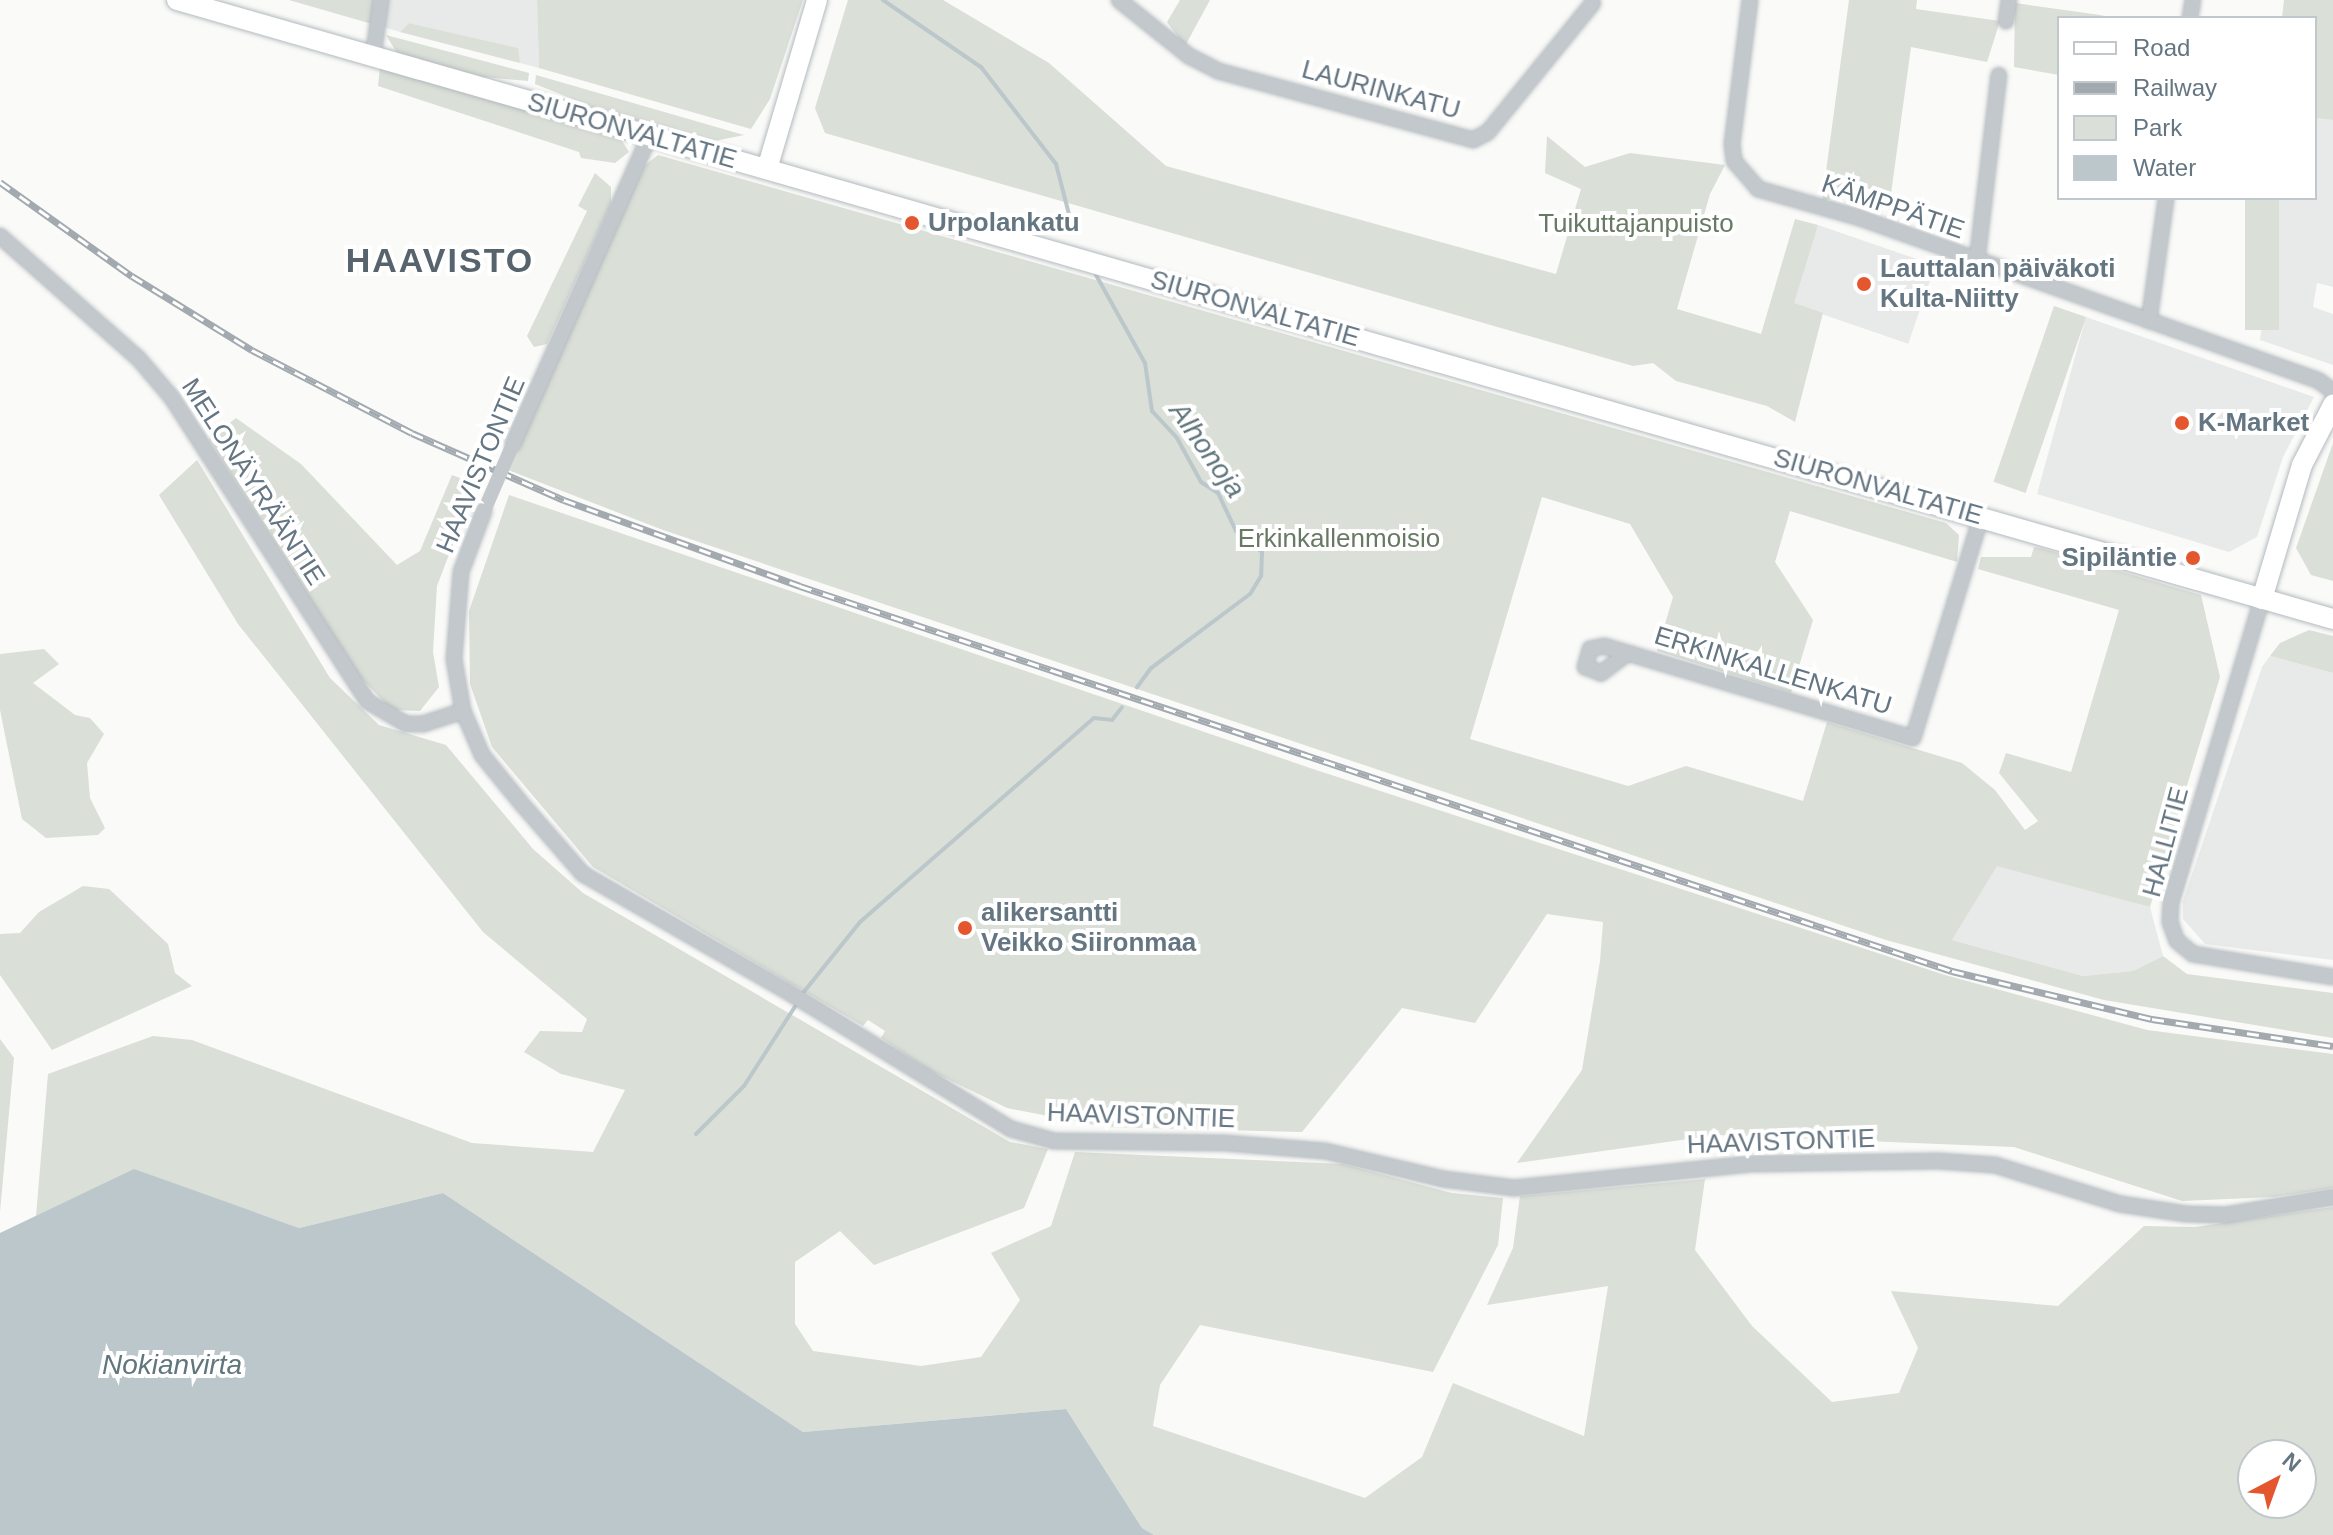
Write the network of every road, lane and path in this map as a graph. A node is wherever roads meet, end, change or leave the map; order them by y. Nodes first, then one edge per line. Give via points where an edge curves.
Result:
1 (177, 0) edge
2 (381, 0) edge
3 (817, 0) edge
4 (1119, 0) edge
5 (1750, 0) edge
6 (2009, 0) edge
7 (1593, 3) dead end
8 (2006, 21) dead end
9 (373, 57) junction
10 (1999, 75) dead end
11 (649, 137) junction
12 (767, 169) junction
13 (2166, 200) edge
14 (0, 236) edge
15 (1977, 261) junction
16 (2149, 321) junction
17 (2333, 391) edge
18 (2333, 405) edge
19 (1981, 517) junction
20 (2262, 599) junction
21 (2333, 619) edge
22 (1628, 653) dead end
23 (463, 711) junction
24 (2333, 977) edge
25 (2333, 1197) edge

1 - 9 main road, SIURONVALTATIE
2 - 9 street
3 - 12 main road
4 - 7 street, LAURINKATU via 1189,56 1218,71 1473,140 1488,132
5 - 15 street, KÄMPPÄTIE via 1732,144 1743,177 1758,189
6 - 8 street
9 - 11 main road, SIURONVALTATIE
10 - 15 street
11 - 12 main road, SIURONVALTATIE
11 - 23 street, HAAVISTONTIE, bridge via 461,572 454,623
12 - 19 main road, SIURONVALTATIE
13 - 16 street
14 - 23 street, MELONÄYRÄÄNTIE via 138,358 172,398 367,701 406,724
15 - 16 street, KÄMPPÄTIE
16 - 17 street, KÄMPPÄTIE via 2319,381
18 - 20 main road via 2302,465
19 - 20 main road, SIURONVALTATIE
19 - 22 street, ERKINKALLENKATU via 1913,738
20 - 21 main road, SIURONVALTATIE
20 - 24 street, HALLITIE via 2171,902 2170,922 2177,941 2193,954 2221,963
23 - 25 street, HAAVISTONTIE via 482,755 583,874 785,990 961,1103 1011,1129 1054,1141 1225,1143 1325,1151 1443,1179 1514,1188 1750,1164 1938,1161 1995,1165 2120,1204 2186,1214 2226,1215

